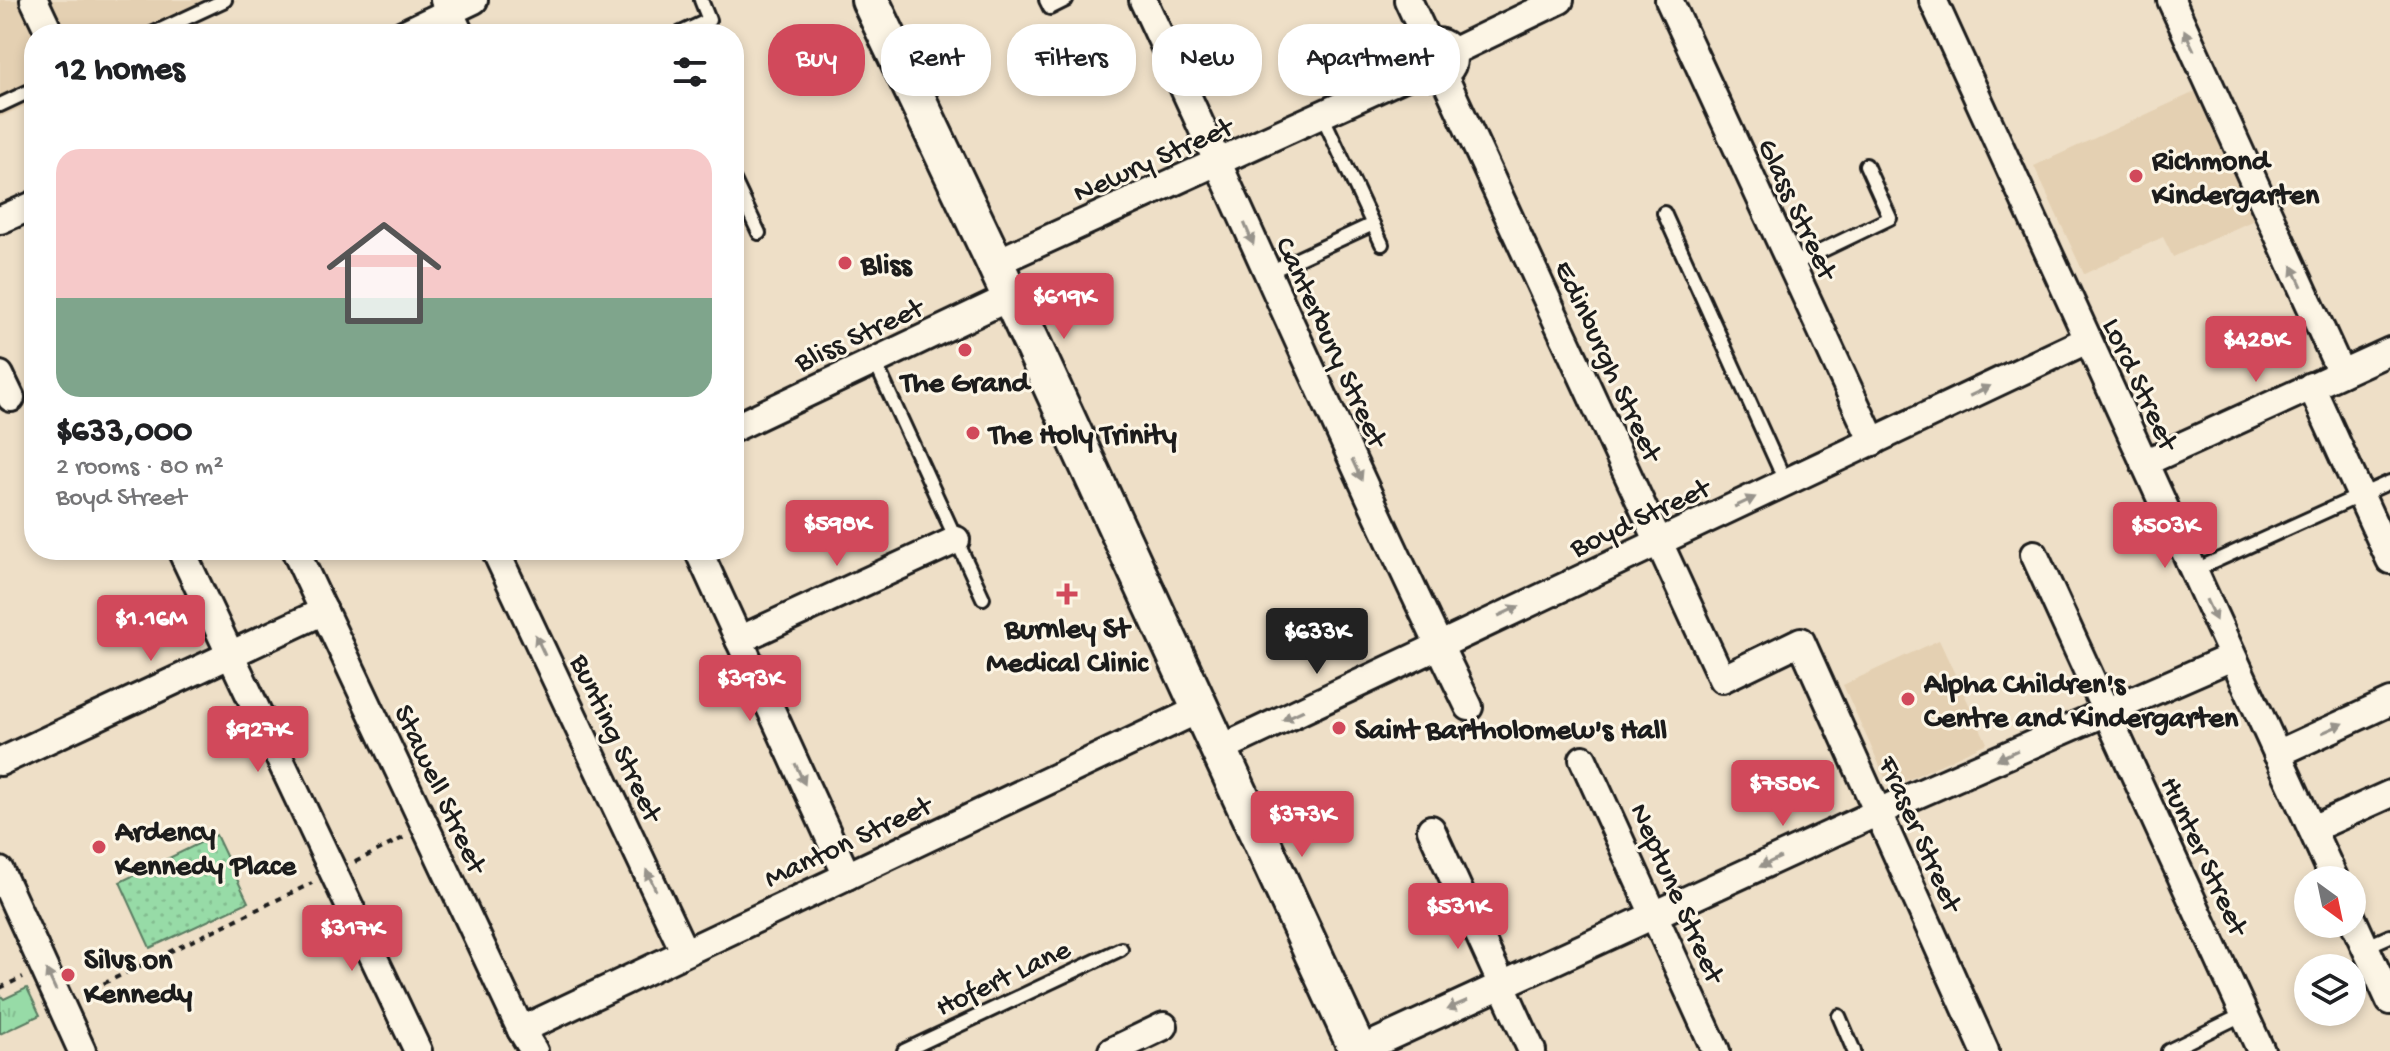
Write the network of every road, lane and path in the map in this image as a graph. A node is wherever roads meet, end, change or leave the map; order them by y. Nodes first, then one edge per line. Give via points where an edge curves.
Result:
1 (34, 0) edge
2 (225, 0) edge
3 (474, 0) edge
4 (701, 0) edge
5 (870, 0) edge
6 (1046, 0) edge
7 (1066, 0) edge
8 (1143, 0) edge
9 (1408, 0) edge
10 (1560, 0) edge
11 (1669, 0) edge
12 (1933, 0) edge
13 (2171, 0) edge
14 (451, 15) edge
15 (45, 24) edge
16 (173, 24) edge
17 (428, 24) edge
18 (700, 24) edge
19 (1419, 24) edge
20 (1460, 48) edge
21 (24, 94) edge
22 (1361, 96) edge
23 (1453, 96) edge
24 (0, 105) edge
25 (1322, 115) junction
26 (1219, 162) junction
27 (1866, 165) dead end
28 (744, 201) edge
29 (24, 209) edge
30 (1664, 213) dead end
31 (0, 220) edge
32 (1373, 224) junction
33 (759, 233) dead end
34 (1382, 244) dead end
35 (995, 263) junction
36 (1790, 266) junction
37 (1266, 273) junction
38 (1010, 297) junction
39 (2087, 340) junction
40 (2390, 351) edge
41 (874, 360) junction
42 (2341, 373) junction
43 (2311, 386) junction
44 (744, 423) edge
45 (1873, 442) junction
46 (2144, 463) junction
47 (2390, 482) edge
48 (1786, 483) junction
49 (2361, 495) junction
50 (956, 540) junction
51 (1658, 542) junction
52 (2034, 554) dead end
53 (186, 560) edge
54 (300, 560) edge
55 (500, 560) edge
56 (703, 560) edge
57 (2390, 560) edge
58 (2193, 571) junction
59 (983, 598) dead end
60 (324, 611) junction
61 (739, 640) junction
62 (1801, 641) joint
63 (1438, 644) junction
64 (230, 654) junction
65 (2232, 657) junction
66 (2390, 702) edge
67 (1469, 707) dead end
68 (1200, 709) junction
69 (2105, 711) junction
70 (1218, 750) junction
71 (2277, 754) junction
72 (1583, 759) dead end
73 (0, 762) edge
74 (2390, 794) edge
75 (1878, 813) junction
76 (425, 828) junction
77 (1431, 829) dead end
78 (2312, 829) junction
79 (2329, 866) edge
80 (332, 873) junction
81 (1, 875) edge
82 (847, 876) junction
83 (1654, 915) junction
84 (2390, 936) edge
85 (2361, 938) edge
86 (2365, 947) junction
87 (1121, 949) dead end
88 (684, 951) junction
89 (1501, 985) junction
90 (2390, 1001) edge
91 (61, 1003) junction
92 (2244, 1014) junction
93 (1839, 1016) dead end
94 (1164, 1026) dead end
95 (528, 1040) edge
96 (82, 1051) edge
97 (418, 1051) edge
98 (904, 1051) edge
99 (1112, 1051) edge
100 (1358, 1051) edge
101 (1532, 1051) edge
102 (1716, 1051) edge
103 (1854, 1051) edge
104 (1985, 1051) edge
105 (2168, 1051) edge
106 (2261, 1051) edge

1 - 15 street
2 - 16 lane
3 - 14 street
4 - 18 lane via 709,20
5 - 35 main road
6 - 7 lane via 1050,8
8 - 26 street, Canterbury Street
9 - 19 street, Edinburgh Street
10 - 20 street, Newry Street
11 - 36 street, Glass Street
12 - 39 street, Lord Street
42 -> 13 street
14 - 17 street
21 - 24 lane
22 - 25 street, Newry Street
23 - 51 street, Edinburgh Street
25 - 26 street, Newry Street
25 - 32 lane
26 - 35 street, Newry Street
26 -> 37 street, Canterbury Street
27 - 36 lane via 1890,218
28 - 33 lane
29 - 31 street
30 - 48 lane
32 - 34 lane
32 - 37 lane
35 - 38 main road
36 - 45 street, Glass Street
37 -> 63 street, Canterbury Street
38 - 41 street, Bliss Street
38 - 68 main road
45 -> 39 street, Boyd Street
39 - 46 street, Lord Street
40 - 42 street
41 - 44 street, Bliss Street
41 - 50 lane
42 - 43 street
43 - 46 street
43 - 49 street
45 - 48 street, Boyd Street
46 - 58 street, Lord Street
47 - 49 lane
51 -> 48 street, Boyd Street
49 - 57 street
49 - 58 lane
50 - 59 lane
50 - 61 street
51 - 62 street, Edinburgh Street via 1722,679
63 -> 51 street, Boyd Street
52 - 69 street, Hunter Street
53 - 64 street
54 - 60 street, Stawell Street
88 -> 55 street, Bunting Street
56 - 61 street
58 -> 65 street, Lord Street
60 - 64 street
60 - 76 street, Stawell Street
61 -> 82 street
62 - 75 street, Fraser Street
63 - 67 street, Canterbury Street
63 -> 70 street, Boyd Street
64 - 73 street
64 - 80 street
65 - 69 street
65 - 71 street, Lord Street
71 -> 66 street
68 - 70 main road
68 - 82 street, Manton Street
69 -> 75 street
69 - 92 street, Hunter Street
70 - 100 main road
71 - 78 street, Lord Street
72 - 83 street, Neptune Street
74 - 78 street
75 -> 83 street
75 - 104 street, Fraser Street
76 - 80 path
76 - 95 street, Stawell Street
77 - 89 street
78 - 79 street, Lord Street
80 - 91 path
80 - 97 street
91 -> 81 street
82 - 88 street, Manton Street
83 - 89 street
83 - 102 street, Neptune Street
84 - 86 lane
85 - 86 street
86 - 90 street
87 - 98 lane, Hofert Lane
88 - 95 street, Manton Street
89 -> 100 street
89 - 101 street
91 - 96 street
92 - 105 lane
92 - 106 street, Hunter Street
93 - 103 lane
94 - 99 street

